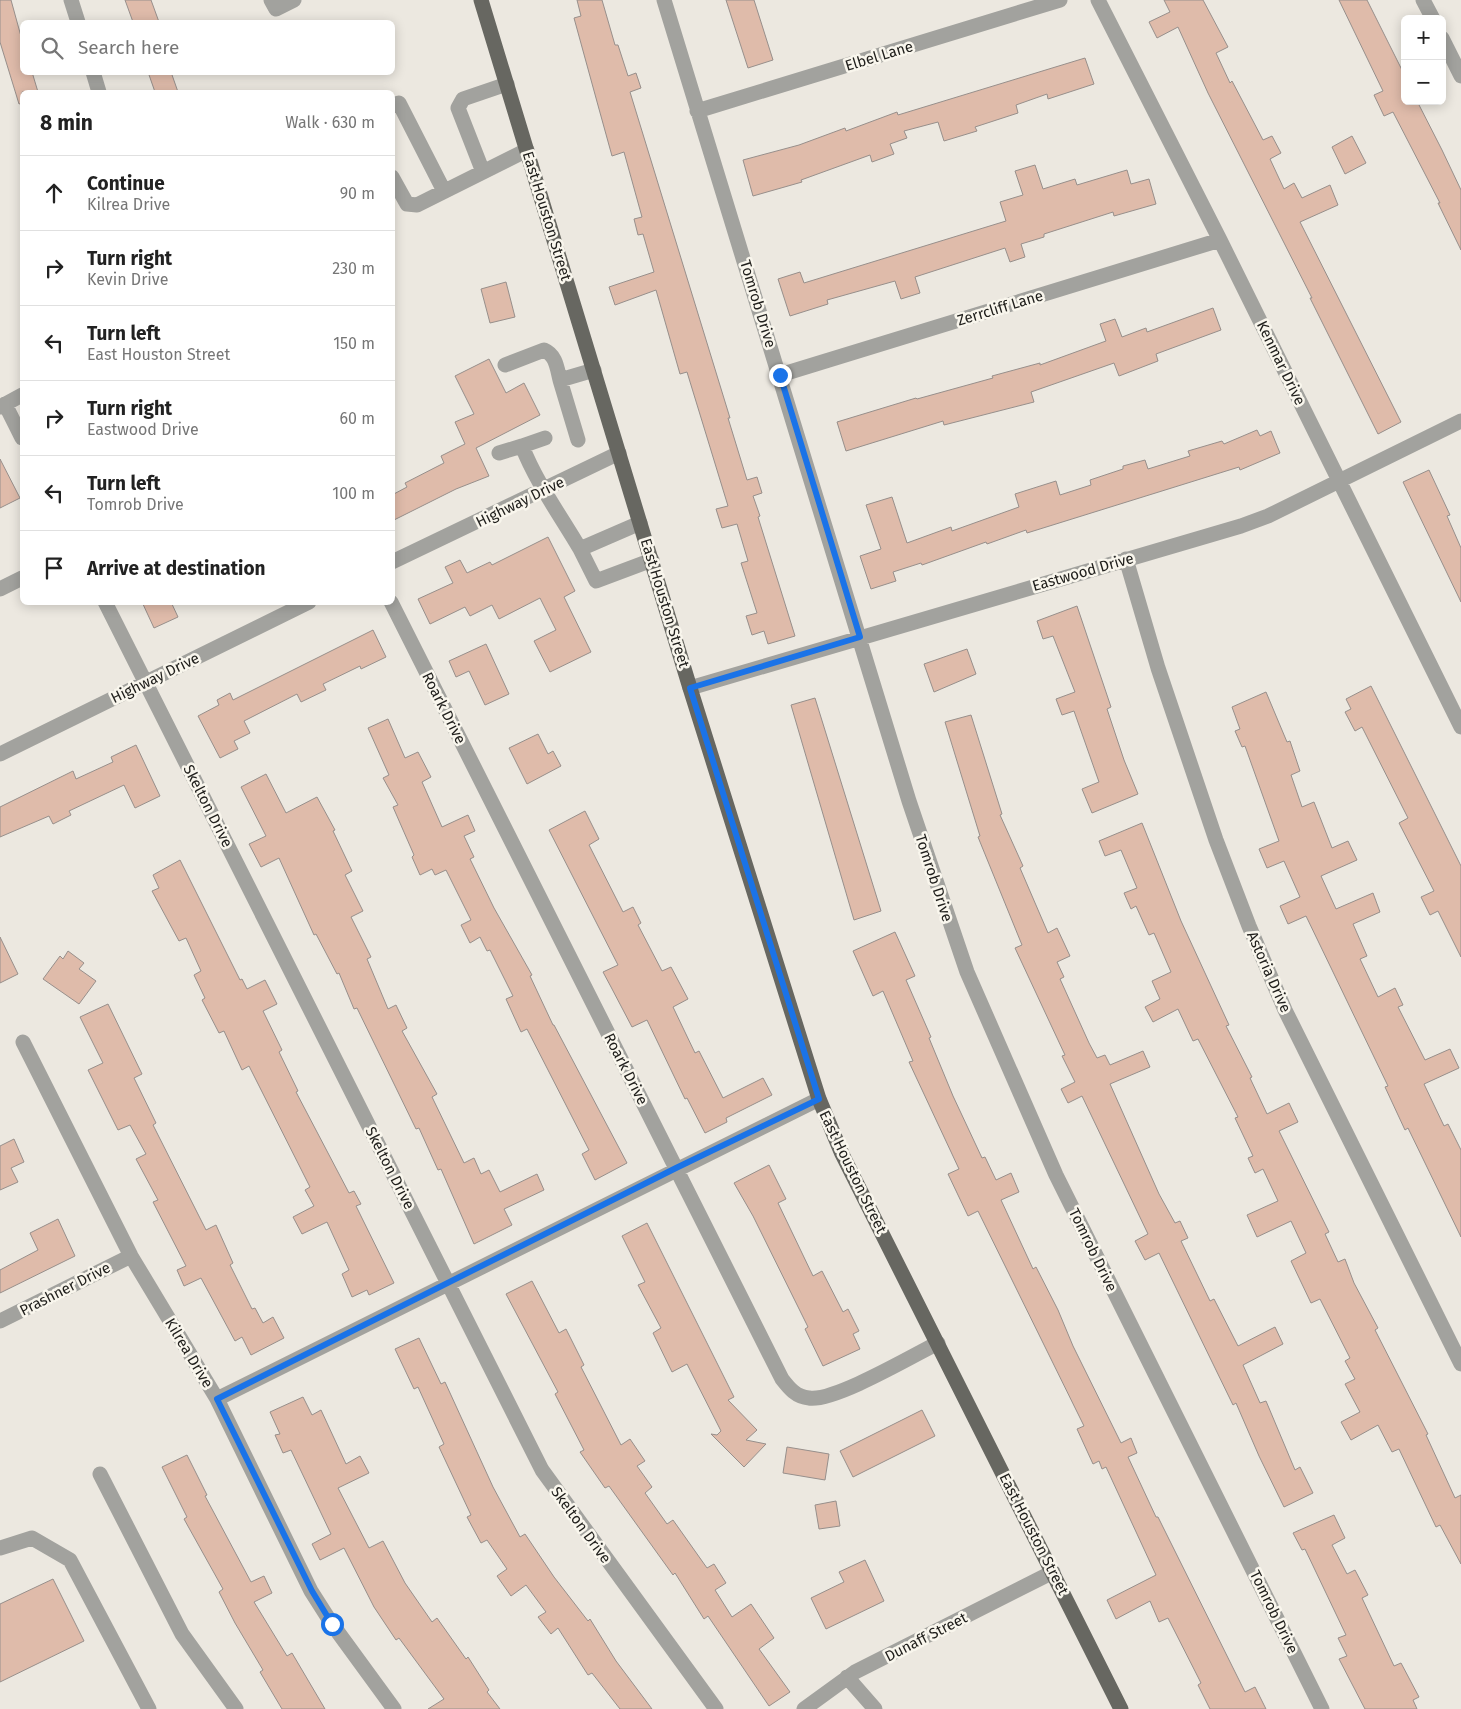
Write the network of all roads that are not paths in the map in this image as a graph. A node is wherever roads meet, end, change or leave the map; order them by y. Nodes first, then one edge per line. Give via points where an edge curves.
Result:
1 (71, 0) edge
2 (271, 0) edge
3 (294, 0) edge
4 (481, 0) edge
5 (664, 0) edge
6 (1060, 0) edge
7 (1098, 0) edge
8 (1424, 0) edge
9 (1431, 15) edge
10 (77, 20) edge
11 (1446, 46) edge
12 (94, 75) edge
13 (1461, 76) edge
14 (507, 84) junction
15 (98, 90) edge
16 (395, 105) edge
17 (697, 112) junction
18 (527, 150) junction
19 (484, 172) junction
20 (395, 182) edge
21 (444, 191) junction
22 (1220, 240) junction
23 (506, 365) dead end
24 (594, 370) junction
25 (780, 375) junction
26 (560, 380) junction
27 (20, 396) edge
28 (3, 405) edge
29 (1460, 423) edge
30 (20, 435) edge
31 (545, 438) dead end
32 (578, 440) dead end
33 (522, 446) junction
34 (499, 453) dead end
35 (619, 453) junction
36 (1338, 480) junction
37 (546, 490) junction
38 (640, 523) junction
39 (580, 549) junction
40 (1126, 559) junction
41 (652, 560) junction
42 (395, 561) edge
43 (20, 579) edge
44 (0, 589) edge
45 (107, 605) edge
46 (303, 605) edge
47 (393, 605) edge
48 (860, 637) junction
49 (146, 683) junction
50 (690, 688) junction
51 (1461, 727) edge
52 (0, 754) edge
53 (23, 1042) dead end
54 (819, 1099) junction
55 (676, 1168) junction
56 (131, 1256) junction
57 (449, 1284) junction
58 (0, 1322) edge
59 (938, 1343) junction
60 (1461, 1364) edge
61 (217, 1399) junction
62 (100, 1474) dead end
63 (0, 1548) edge
64 (1053, 1572) junction
65 (847, 1677) junction
66 (149, 1709) edge
67 (236, 1709) edge
68 (394, 1709) edge
69 (716, 1709) edge
70 (804, 1709) edge
71 (875, 1709) edge
72 (1122, 1709) edge
73 (1322, 1709) edge

1 - 10 street
2 - 3 street via 276,9
4 - 14 main road, East Houston Street
5 - 17 street, Tomrob Drive
6 - 17 street, Elbel Lane
7 - 22 street, Kenmar Drive
8 - 9 street
11 - 13 street
12 - 15 street
14 - 18 main road, East Houston Street
14 - 19 street via 463,99 458,108
16 - 21 street via 399,103
17 - 25 street, Tomrob Drive
18 - 19 street
18 - 24 main road, East Houston Street
19 - 21 street
20 - 21 street via 408,204 417,204
22 - 25 street, Zerrcliff Lane
22 - 36 street, Kenmar Drive
23 - 26 street via 544,350 555,360
24 - 26 street
24 - 35 main road, East Houston Street
25 - 48 street, Tomrob Drive
26 - 32 street
27 - 28 street
28 - 30 street
29 - 36 street, Eastwood Drive
31 - 33 street
33 - 34 street
33 - 37 street via 531,469
35 - 37 street, Highway Drive
35 - 38 main road, East Houston Street
36 - 40 street, Eastwood Drive via 1242,526
36 - 51 street, Kenmar Drive
37 - 39 street
37 - 42 street, Highway Drive
38 - 39 street
38 - 41 main road, East Houston Street
39 - 41 street via 596,580
40 - 48 street, Eastwood Drive
40 - 60 street, Astoria Drive via 1170,704 1249,926 1285,1010
41 - 50 main road, East Houston Street
43 - 44 street
45 - 49 street, Skelton Drive
46 - 49 street, Highway Drive
47 - 55 street, Roark Drive
48 - 50 street, Eastwood Drive
48 - 73 street, Tomrob Drive via 909,801 967,972 1056,1175
49 - 52 street, Highway Drive
49 - 57 street, Skelton Drive
50 - 54 main road, East Houston Street
53 - 56 street, Kilrea Drive
54 - 55 street
54 - 59 main road, East Houston Street via 842,1154
55 - 57 street
55 - 59 street, Roark Drive via 782,1379 797,1395 819,1398 841,1391
56 - 58 street, Prashner Drive
56 - 61 street, Kilrea Drive
57 - 61 street
57 - 69 street, Skelton Drive via 542,1470
59 - 64 main road, East Houston Street
61 - 68 street, Kilrea Drive via 312,1591
62 - 67 street via 182,1634
63 - 66 street via 32,1538 70,1560
64 - 65 street, Dunaff Street
64 - 72 main road, East Houston Street
65 - 70 street, Dunaff Street
65 - 71 street

